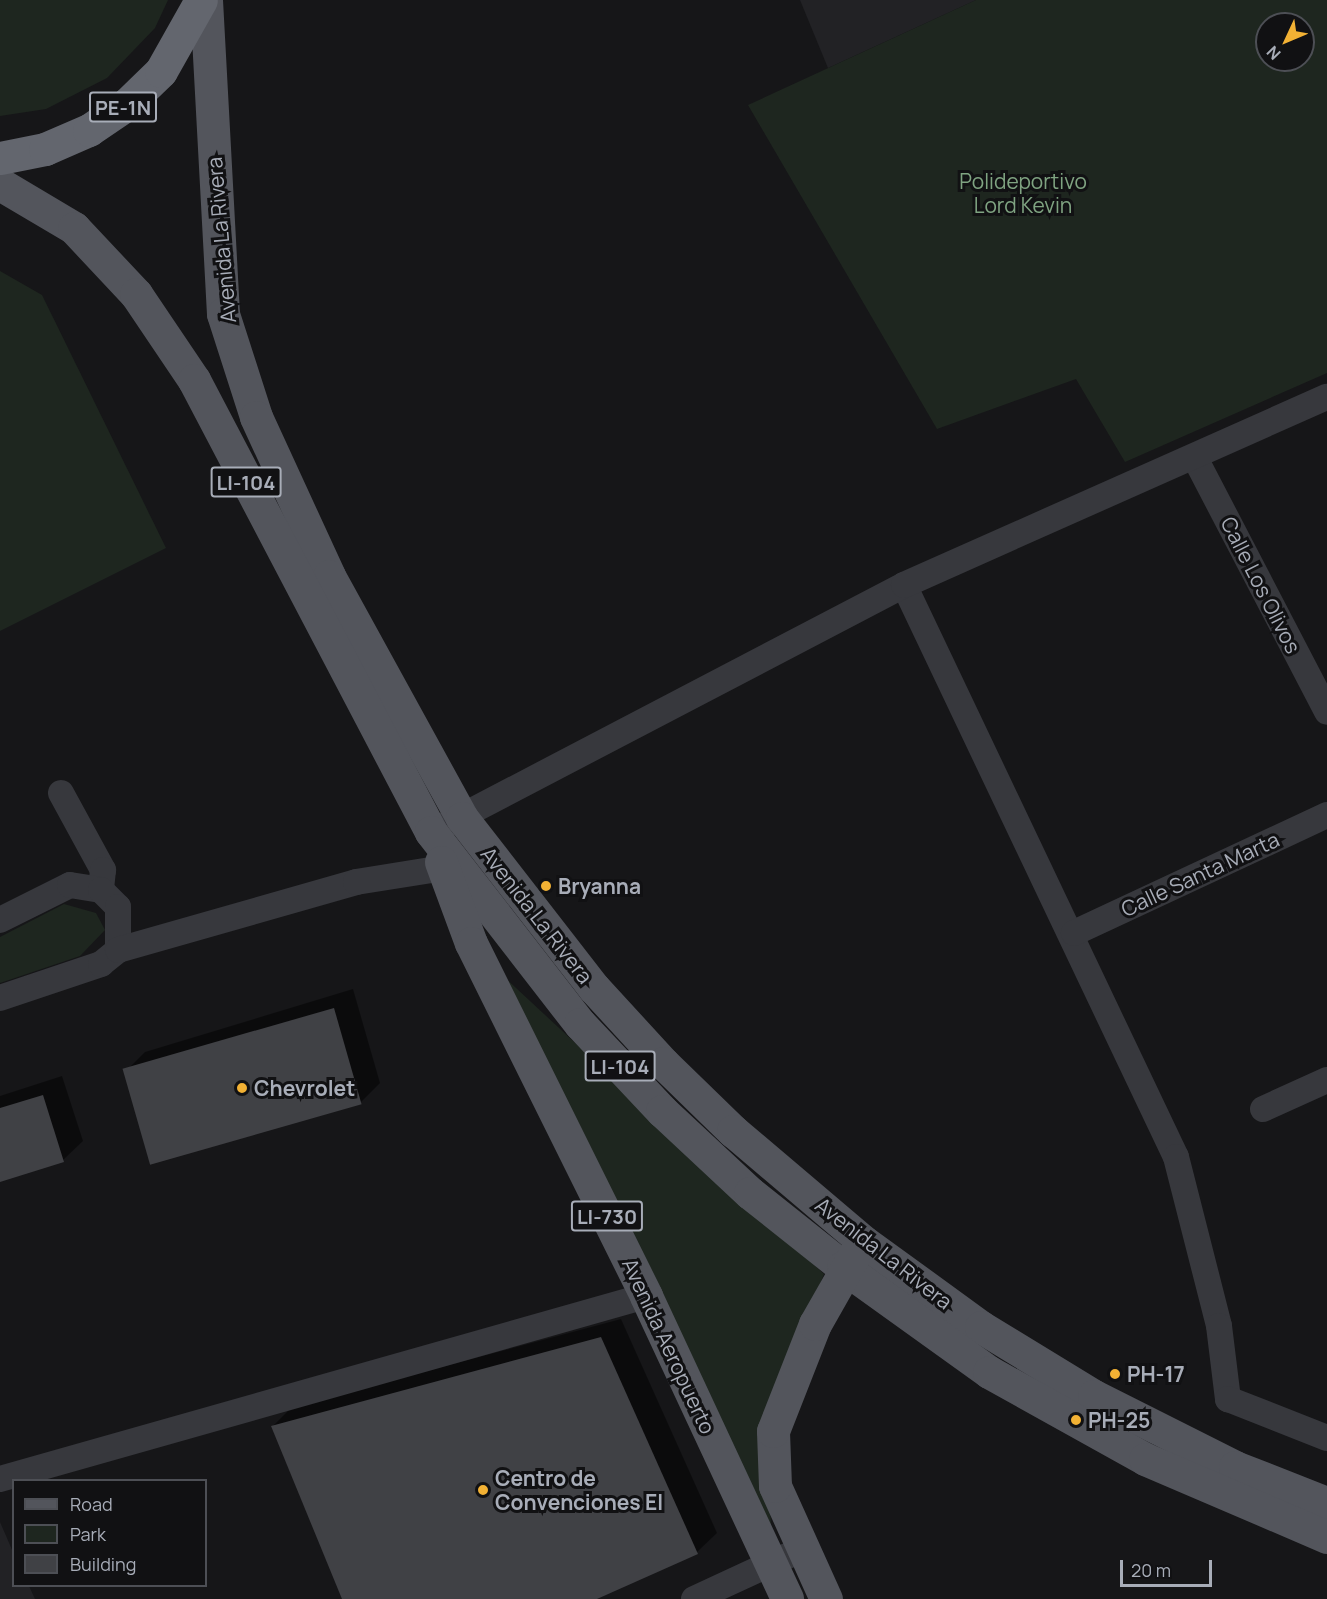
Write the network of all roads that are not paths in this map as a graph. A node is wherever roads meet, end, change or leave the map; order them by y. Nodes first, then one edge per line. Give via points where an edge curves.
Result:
1 (201, 0) edge
2 (206, 0) edge
3 (0, 158) edge
4 (0, 184) edge
5 (1327, 397) edge
6 (1195, 458) junction
7 (904, 585) junction
8 (1319, 679) edge
9 (1327, 712) edge
10 (61, 793) dead end
11 (1327, 815) edge
12 (462, 818) junction
13 (431, 832) junction
14 (443, 868) junction
15 (101, 890) junction
16 (0, 921) edge
17 (1074, 933) junction
18 (118, 950) junction
19 (0, 998) edge
20 (1327, 1080) edge
21 (1263, 1109) dead end
22 (864, 1242) junction
23 (843, 1267) junction
24 (646, 1296) junction
25 (1327, 1438) edge
26 (0, 1479) edge
27 (1327, 1503) edge
28 (1327, 1537) edge
29 (801, 1549) junction
30 (770, 1562) junction
31 (694, 1599) edge
32 (787, 1599) edge
33 (826, 1599) edge

1 - 3 highway, PE-1N via 161,71 127,104 89,130 45,149
2 - 12 main road, Avenida La Rivera / LI-104 via 223,314 256,417 328,576
4 - 13 main road, Avenida La Rivera / LI-104 via 74,228 136,294 194,380
5 - 6 street
6 - 7 street
6 - 8 street, Calle Los Olivos
7 - 12 street
7 - 17 street
8 - 9 street, Calle Los Olivos
10 - 15 street via 103,870
11 - 17 street, Calle Santa Marta
12 - 13 street
12 - 22 main road, Avenida La Rivera / LI-104 via 594,988 663,1063 733,1131
13 - 14 main road, Avenida Aeropuerto / LI-730
13 - 23 main road, Avenida La Rivera / LI-104 via 580,1024 654,1103 750,1192
14 - 18 street via 356,882
14 - 24 main road, Avenida Aeropuerto / LI-730 via 471,943
15 - 16 street via 70,885
15 - 18 street via 118,907
17 - 25 street via 1176,1157 1219,1326 1228,1400
18 - 19 street via 101,964
20 - 21 street
22 - 23 main road
22 - 27 main road, Avenida La Rivera / LI-104 via 981,1327 1094,1396 1235,1467
23 - 28 main road, Avenida La Rivera / LI-104 via 989,1372 1145,1459
23 - 29 main road via 789,1381 773,1431 775,1486
24 - 26 street
24 - 30 main road, Avenida Aeropuerto / LI-730
29 - 30 street
29 - 33 main road
30 - 31 street
30 - 32 main road, Avenida Aeropuerto / LI-730

